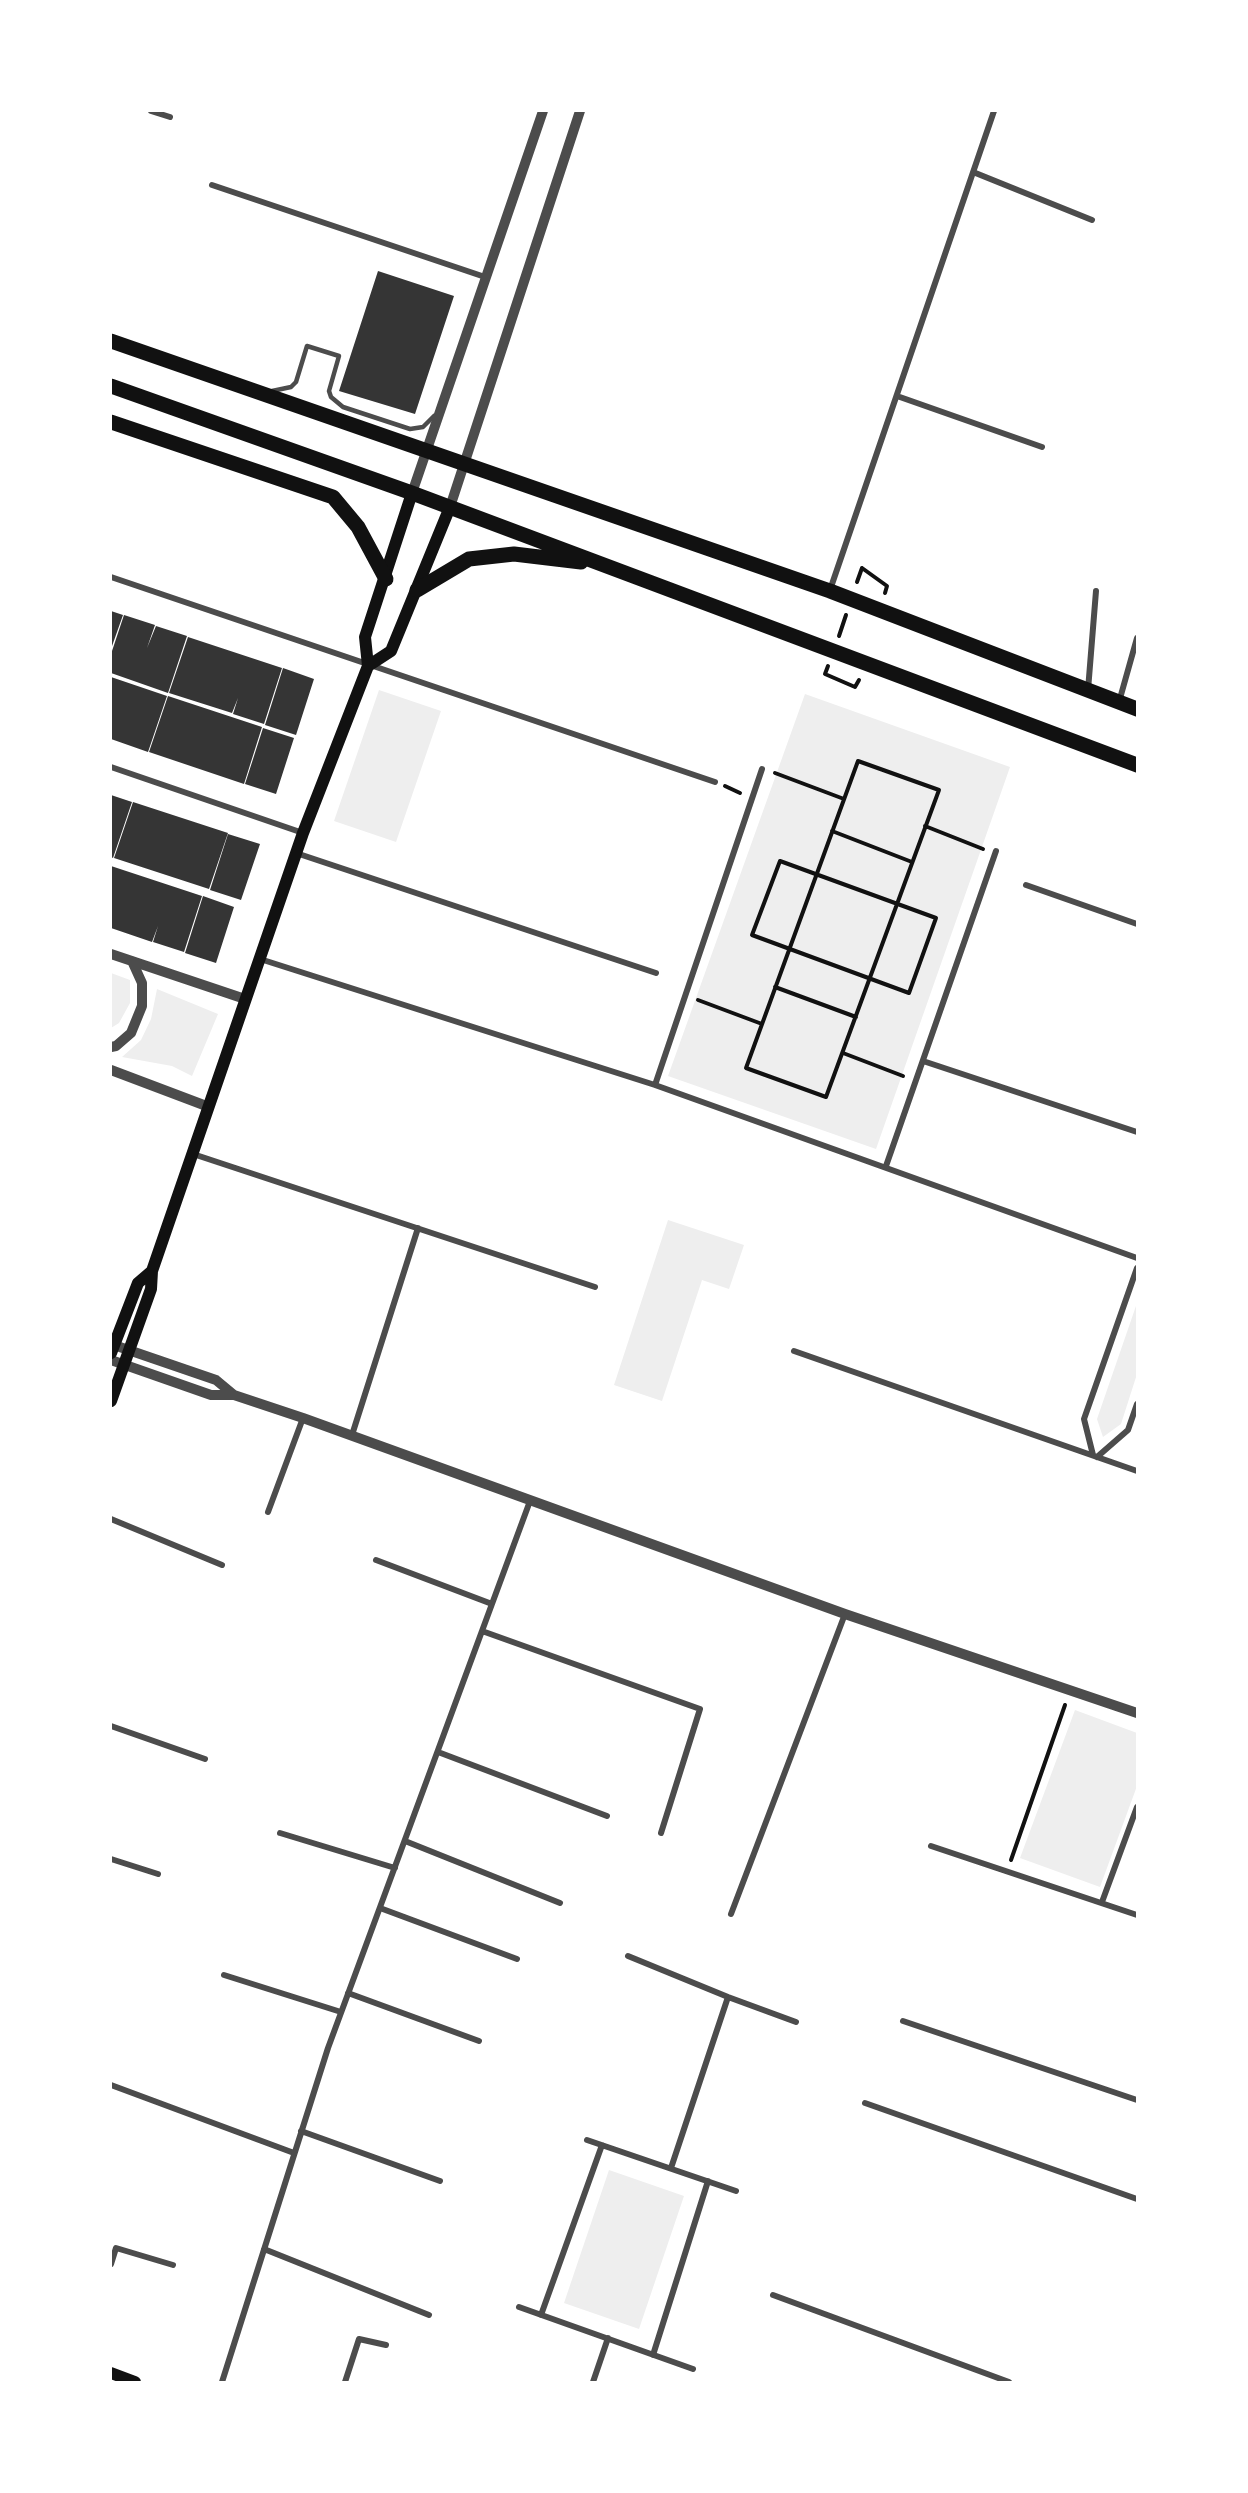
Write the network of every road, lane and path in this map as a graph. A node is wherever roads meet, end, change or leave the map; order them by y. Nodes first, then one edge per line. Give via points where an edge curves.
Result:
1 (151, 111) edge
2 (543, 111) edge
3 (580, 111) edge
4 (994, 111) edge
5 (170, 117) dead end
6 (973, 172) junction
7 (212, 185) dead end
8 (1092, 220) dead end
9 (485, 278) junction
10 (111, 340) edge
11 (111, 386) edge
12 (261, 392) junction
13 (897, 396) junction
14 (443, 405) junction
15 (111, 422) edge
16 (1042, 447) dead end
17 (427, 451) junction
18 (464, 464) junction
19 (412, 493) junction
20 (450, 507) junction
21 (607, 566) junction
22 (111, 577) edge
23 (386, 579) junction
24 (887, 586) dead end
25 (855, 589) dead end
26 (417, 590) junction
27 (830, 591) junction
28 (1096, 591) dead end
29 (847, 610) dead end
30 (1137, 638) edge
31 (836, 642) dead end
32 (829, 664) dead end
33 (368, 666) junction
34 (855, 687) dead end
35 (1088, 690) junction
36 (1119, 702) junction
37 (1137, 710) edge
38 (1137, 765) edge
39 (111, 766) edge
40 (762, 769) dead end
41 (776, 774) dead end
42 (715, 782) joint
43 (752, 798) junction
44 (844, 799) junction
45 (925, 826) junction
46 (832, 831) junction
47 (303, 832) junction
48 (982, 848) dead end
49 (996, 851) dead end
50 (296, 853) junction
51 (912, 862) junction
52 (817, 874) junction
53 (1026, 885) dead end
54 (897, 904) junction
55 (1137, 924) edge
56 (790, 949) junction
57 (111, 954) edge
58 (259, 958) junction
59 (132, 961) junction
60 (656, 973) dead end
61 (870, 978) junction
62 (775, 987) junction
63 (686, 996) junction
64 (245, 999) junction
65 (856, 1017) junction
66 (762, 1024) junction
67 (111, 1047) edge
68 (843, 1053) junction
69 (923, 1061) junction
70 (111, 1070) edge
71 (901, 1076) dead end
72 (655, 1085) junction
73 (208, 1107) junction
74 (1137, 1132) edge
75 (193, 1154) junction
76 (886, 1166) junction
77 (418, 1228) junction
78 (1137, 1258) edge
79 (1137, 1268) edge
80 (152, 1271) junction
81 (595, 1287) dead end
82 (112, 1347) edge
83 (129, 1351) junction
84 (794, 1351) dead end
85 (111, 1360) edge
86 (124, 1365) junction
87 (234, 1395) junction
88 (111, 1401) edge
89 (1137, 1404) edge
90 (303, 1418) junction
91 (352, 1436) junction
92 (1095, 1456) junction
93 (1137, 1471) edge
94 (530, 1501) junction
95 (268, 1512) dead end
96 (111, 1519) edge
97 (376, 1560) dead end
98 (222, 1565) dead end
99 (492, 1604) junction
100 (846, 1614) junction
101 (482, 1631) junction
102 (1070, 1690) junction
103 (1137, 1713) edge
104 (111, 1726) edge
105 (438, 1752) junction
106 (205, 1758) dead end
107 (1137, 1807) edge
108 (607, 1816) dead end
109 (280, 1833) dead end
110 (662, 1833) dead end
111 (405, 1841) junction
112 (931, 1846) dead end
113 (111, 1859) edge
114 (395, 1868) junction
115 (1007, 1871) junction
116 (158, 1874) dead end
117 (1102, 1902) junction
118 (560, 1903) dead end
119 (380, 1908) junction
120 (731, 1914) dead end
121 (1137, 1915) edge
122 (628, 1956) dead end
123 (517, 1959) dead end
124 (224, 1975) dead end
125 (348, 1993) junction
126 (728, 1997) junction
127 (341, 2012) junction
128 (903, 2021) dead end
129 (796, 2022) dead end
130 (479, 2040) dead end
131 (111, 2085) edge
132 (1137, 2100) edge
133 (865, 2103) dead end
134 (301, 2131) junction
135 (587, 2140) dead end
136 (602, 2145) junction
137 (294, 2153) junction
138 (671, 2168) junction
139 (440, 2181) dead end
140 (708, 2181) junction
141 (736, 2191) dead end
142 (1137, 2199) edge
143 (264, 2249) junction
144 (111, 2264) edge
145 (173, 2265) dead end
146 (773, 2295) dead end
147 (519, 2307) dead end
148 (541, 2314) junction
149 (429, 2315) dead end
150 (608, 2338) junction
151 (386, 2345) dead end
152 (653, 2355) junction
153 (693, 2369) dead end
154 (111, 2373) edge
155 (127, 2381) edge
156 (222, 2382) edge
157 (345, 2382) edge
158 (593, 2382) edge
159 (1009, 2382) edge

1 - 5 street
2 - 9 street
3 - 18 street
4 - 6 street
6 - 8 street
6 - 13 street
7 - 9 street
9 - 14 street
10 - 12 main road
11 - 19 main road
12 - 14 lane via 291,387 296,382 307,346 339,356 329,390 343,407 410,429 423,427
12 - 17 main road
13 - 16 street
13 - 27 street
14 - 17 street
15 - 23 main road via 333,497 358,527
17 - 18 main road
17 - 19 street
18 - 20 street
18 - 27 main road
19 - 20 main road
19 - 23 main road
20 - 21 main road
20 - 26 main road
21 - 26 main road via 514,554 469,559
21 - 38 main road
22 - 33 street
23 - 33 main road via 365,637
24 - 25 path via 862,568
26 - 33 main road via 391,651
27 - 35 main road
28 - 35 street
29 - 31 path
30 - 36 street
32 - 34 path via 825,674
33 - 42 street
33 - 47 main road
35 - 36 main road
36 - 37 main road
39 - 47 street
40 - 43 street
41 - 44 path
42 - 43 path
43 - 63 street
44 - 45 path via 858,761 939,790
44 - 46 path
45 - 48 path
45 - 51 path
46 - 51 path
46 - 52 path
47 - 50 main road
49 - 69 street
50 - 58 main road
50 - 60 street
51 - 54 path
52 - 54 path
52 - 56 path
52 - 56 path via 780,861 752,935
53 - 55 street
54 - 61 path
54 - 61 path via 936,918 909,993
56 - 61 path
56 - 62 path
57 - 59 street
58 - 64 main road
58 - 72 street
59 - 64 street
59 - 67 street via 142,983 142,1005 130,1032
61 - 65 path
62 - 65 path
62 - 66 path
63 - 66 path
63 - 72 street
64 - 73 main road
65 - 68 path
66 - 68 path via 746,1068 826,1097
68 - 71 path
69 - 74 street
69 - 76 street
70 - 73 street
72 - 76 street
73 - 75 main road
75 - 77 street
75 - 80 main road
76 - 78 street
77 - 81 street
77 - 91 street
79 - 92 street via 1084,1419
80 - 82 main road via 138,1284
80 - 83 main road via 151,1289
82 - 83 street
83 - 86 main road
83 - 87 street via 216,1380
84 - 92 street
85 - 86 street
86 - 87 street via 211,1395
86 - 88 main road
87 - 90 street
89 - 92 street via 1128,1430
90 - 91 street
90 - 95 street
91 - 94 street
92 - 93 street
94 - 99 street
94 - 100 street
96 - 98 street
97 - 99 street
99 - 101 street
100 - 102 street
100 - 120 street
101 - 105 street
101 - 110 street via 700,1709
102 - 103 street
102 - 115 path
104 - 106 street
105 - 108 street
105 - 111 street
107 - 117 street
109 - 114 street
111 - 114 street
111 - 118 street
112 - 115 street
113 - 116 street
114 - 119 street
115 - 117 street
117 - 121 street
119 - 123 street
119 - 125 street
122 - 126 street
124 - 127 street
125 - 127 street
125 - 130 street
126 - 129 street
126 - 138 street
127 - 134 street
128 - 132 street
131 - 137 street
133 - 142 street
134 - 137 street
134 - 139 street
135 - 136 street
136 - 138 street
136 - 148 street
137 - 143 street
138 - 140 street
140 - 141 street
140 - 152 street
143 - 149 street
143 - 156 street
144 - 145 street via 116,2248
146 - 159 street
147 - 148 street
148 - 150 street
150 - 152 street
150 - 158 street
151 - 157 street via 359,2339
152 - 153 street
154 - 155 main road

